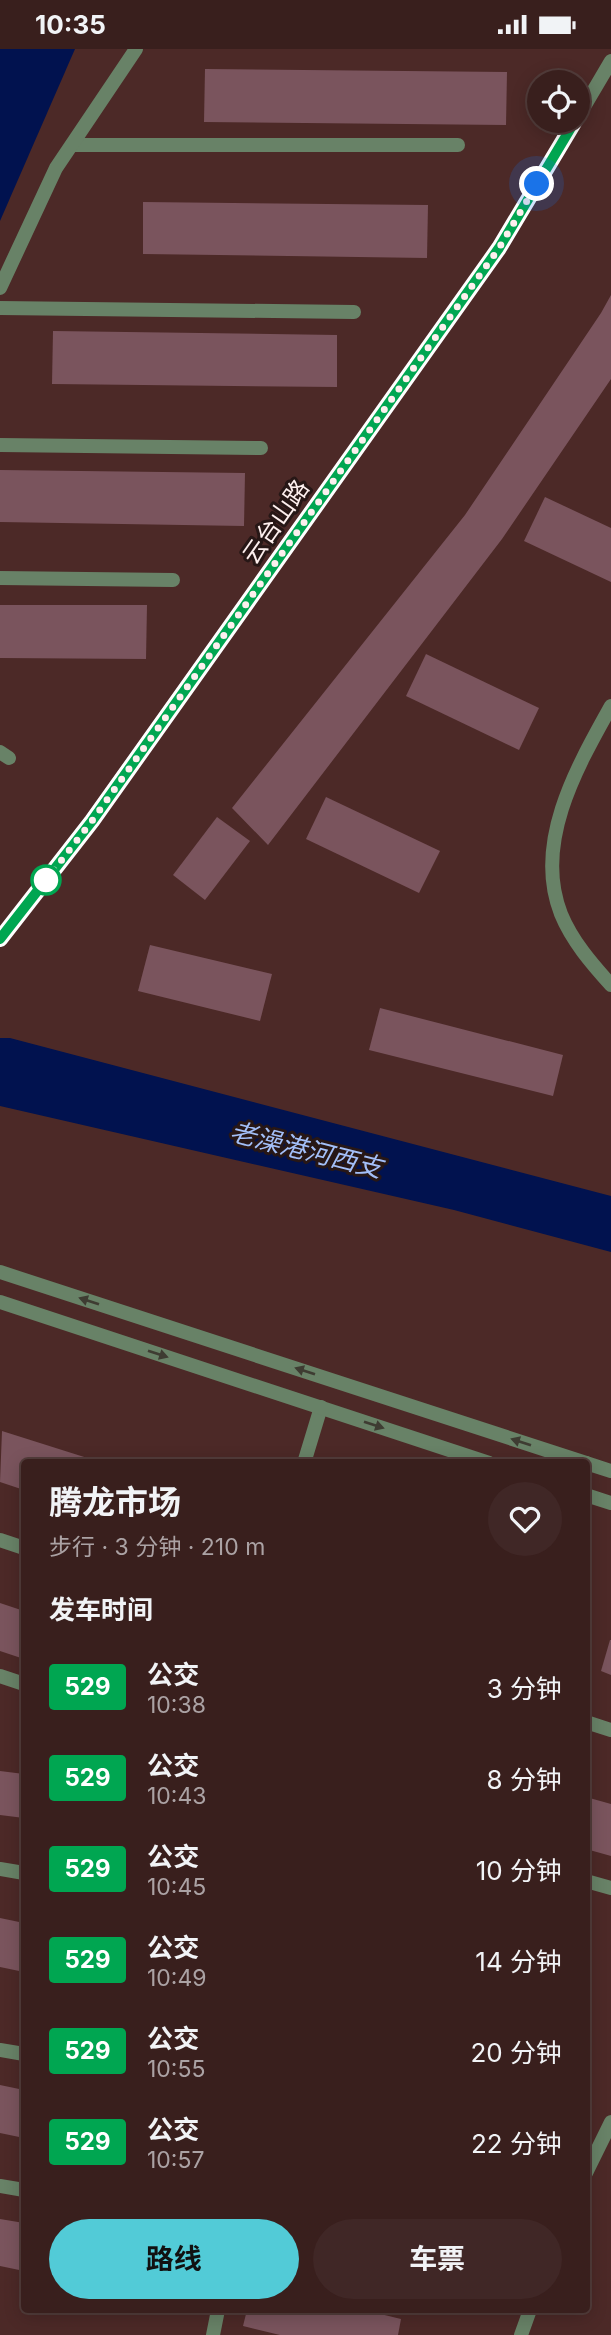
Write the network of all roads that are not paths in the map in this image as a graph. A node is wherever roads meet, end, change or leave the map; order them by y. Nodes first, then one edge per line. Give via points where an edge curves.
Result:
1 (136, 49) edge
2 (611, 61) edge
3 (590, 96) edge
4 (568, 133) edge
5 (72, 145) junction
6 (458, 145) dead end
7 (0, 288) edge
8 (0, 308) edge
9 (354, 312) dead end
10 (0, 445) edge
11 (261, 448) dead end
12 (0, 578) edge
13 (173, 580) dead end
14 (611, 706) edge
15 (0, 939) edge
16 (611, 985) edge
17 (0, 1272) edge
18 (0, 1302) edge
19 (321, 1407) junction
20 (305, 1459) edge
21 (477, 1459) edge
22 (574, 1459) edge
23 (590, 1464) edge
24 (611, 1471) edge
25 (590, 1496) edge
26 (611, 1503) edge
27 (0, 1540) edge
28 (21, 1547) edge
29 (0, 1676) edge
30 (21, 1683) edge
31 (590, 1723) edge
32 (611, 1730) edge
33 (0, 1869) edge
34 (21, 1872) edge
35 (590, 1882) edge
36 (611, 1888) edge
37 (0, 2050) edge
38 (21, 2054) edge
39 (611, 2122) edge
40 (590, 2165) edge
41 (0, 2186) edge
42 (21, 2190) edge
43 (217, 2313) edge
44 (529, 2313) edge
45 (213, 2335) edge
46 (521, 2335) edge

1 - 5 street
2 - 3 street, 云台山路
4 - 15 street, 云台山路 via 499,248 92,821
5 - 6 street
5 - 7 street via 56,168
8 - 9 street
10 - 11 street
12 - 13 street
14 - 16 street via 579,763 556,829 552,871 561,914 588,959
22 -> 17 street
18 -> 19 street
19 - 20 street
19 -> 21 street
23 - 24 street
25 - 26 street
27 - 28 street
29 - 30 street
31 - 32 street
33 - 34 street
35 - 36 street
37 - 38 street
39 - 40 street
41 - 42 street
43 - 45 street
44 - 46 street

